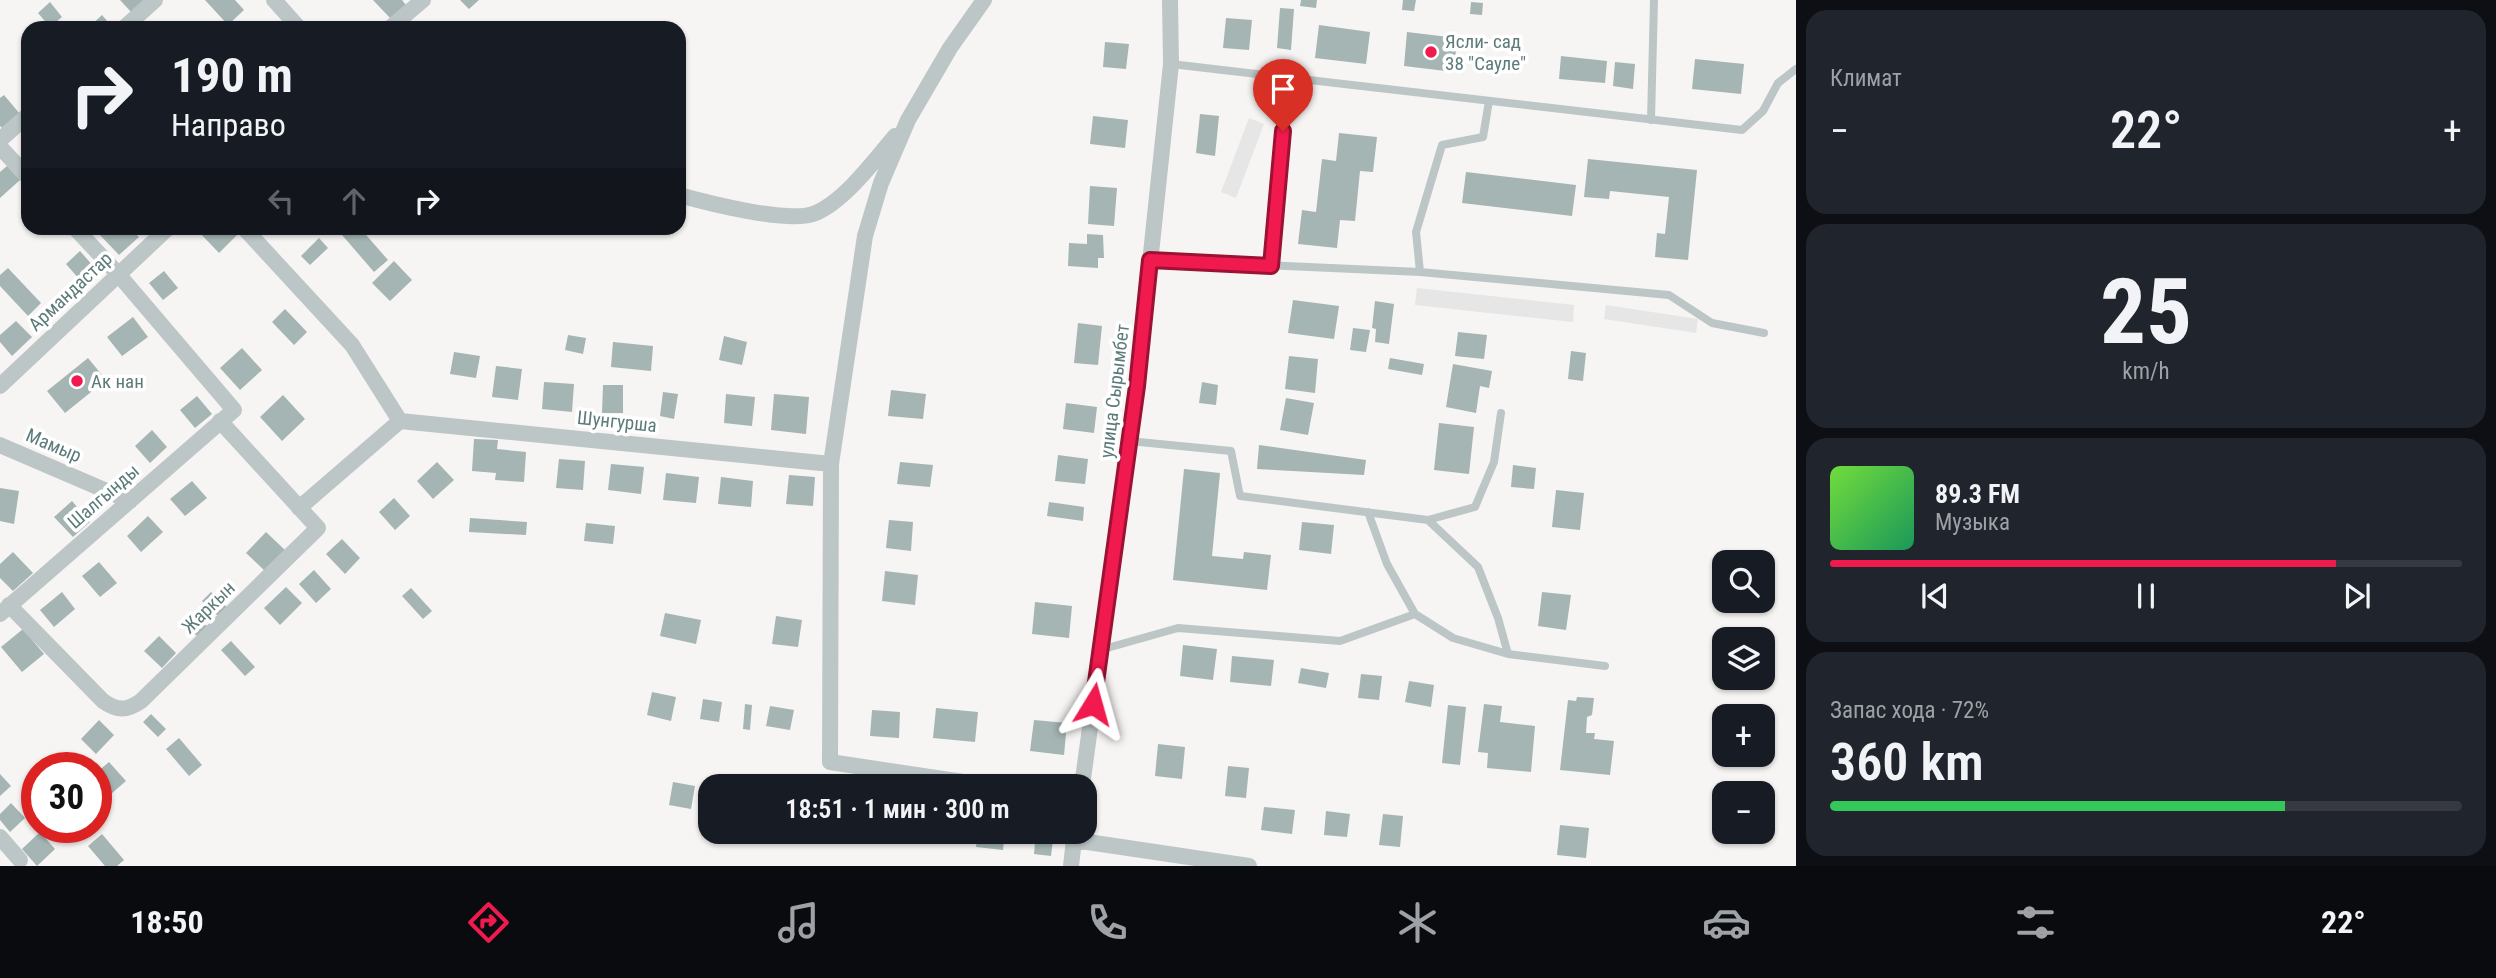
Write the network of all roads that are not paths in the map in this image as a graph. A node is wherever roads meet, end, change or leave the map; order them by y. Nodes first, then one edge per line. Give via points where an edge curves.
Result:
1 (155, 0) edge
2 (274, 0) edge
3 (423, 0) edge
4 (984, 0) edge
5 (1170, 0) edge
6 (1654, 0) edge
7 (132, 21) edge
8 (293, 21) edge
9 (398, 21) edge
10 (1171, 64) junction
11 (1796, 69) edge
12 (1287, 77) junction
13 (1489, 101) junction
14 (908, 120) junction
15 (1651, 120) junction
16 (21, 121) edge
17 (0, 140) edge
18 (0, 147) edge
19 (21, 170) edge
20 (686, 197) edge
21 (82, 235) edge
22 (160, 235) edge
23 (250, 235) edge
24 (1150, 260) junction
25 (1271, 266) junction
26 (1420, 272) junction
27 (118, 274) junction
28 (1764, 333) dead end
29 (0, 386) edge
30 (1501, 413) dead end
31 (220, 421) junction
32 (400, 421) junction
33 (1129, 441) junction
34 (0, 445) edge
35 (831, 464) junction
36 (130, 501) junction
37 (299, 508) junction
38 (1368, 512) junction
39 (1428, 520) junction
40 (4, 609) edge
41 (1415, 614) junction
42 (1100, 650) junction
43 (1508, 654) junction
44 (1605, 666) dead end
45 (910, 774) edge
46 (1084, 774) edge
47 (0, 837) edge
48 (1097, 840) edge
49 (1074, 844) edge
50 (20, 860) dead end
51 (1071, 866) edge
52 (1249, 866) edge

1 - 7 street
2 - 8 street
3 - 9 street
4 - 14 street
5 - 10 street, улица Сырымбет
6 - 15 lane
10 - 12 lane
10 - 24 street, улица Сырымбет
11 - 15 lane via 1742,130
12 - 13 lane
12 - 25 lane
13 - 15 lane
13 - 26 lane via 1483,137 1442,145 1416,232
14 - 20 street via 862,176 813,214 793,217
14 - 35 street via 865,236
16 - 17 street
18 - 19 street
21 - 27 street
22 - 27 street, Армандастар
23 - 32 street via 352,345
24 - 25 lane
24 - 33 street, улица Сырымбет
25 - 26 lane
26 - 28 lane via 1669,295 1712,323
27 - 29 street, Армандастар
27 - 31 street, Шалгынды via 233,410
30 - 39 lane via 1493,462 1475,507
31 - 36 street, Шалгынды
31 - 37 street
32 - 35 street, Шунгурша
32 - 37 street
33 - 38 lane via 1231,452 1240,496
33 - 42 street, улица Сырымбет
34 - 36 street, Мамыр
35 - 45 street via 830,762
36 - 40 street, Шалгынды
37 - 40 street, Жаркын via 318,528 141,701 123,710 103,701
38 - 39 lane
38 - 41 lane via 1387,564
39 - 43 lane via 1478,567
41 - 42 lane via 1340,641 1178,628
41 - 43 lane via 1453,638
42 - 46 street, улица Сырымбет
43 - 44 lane
47 - 50 street
48 - 52 street
49 - 51 street

